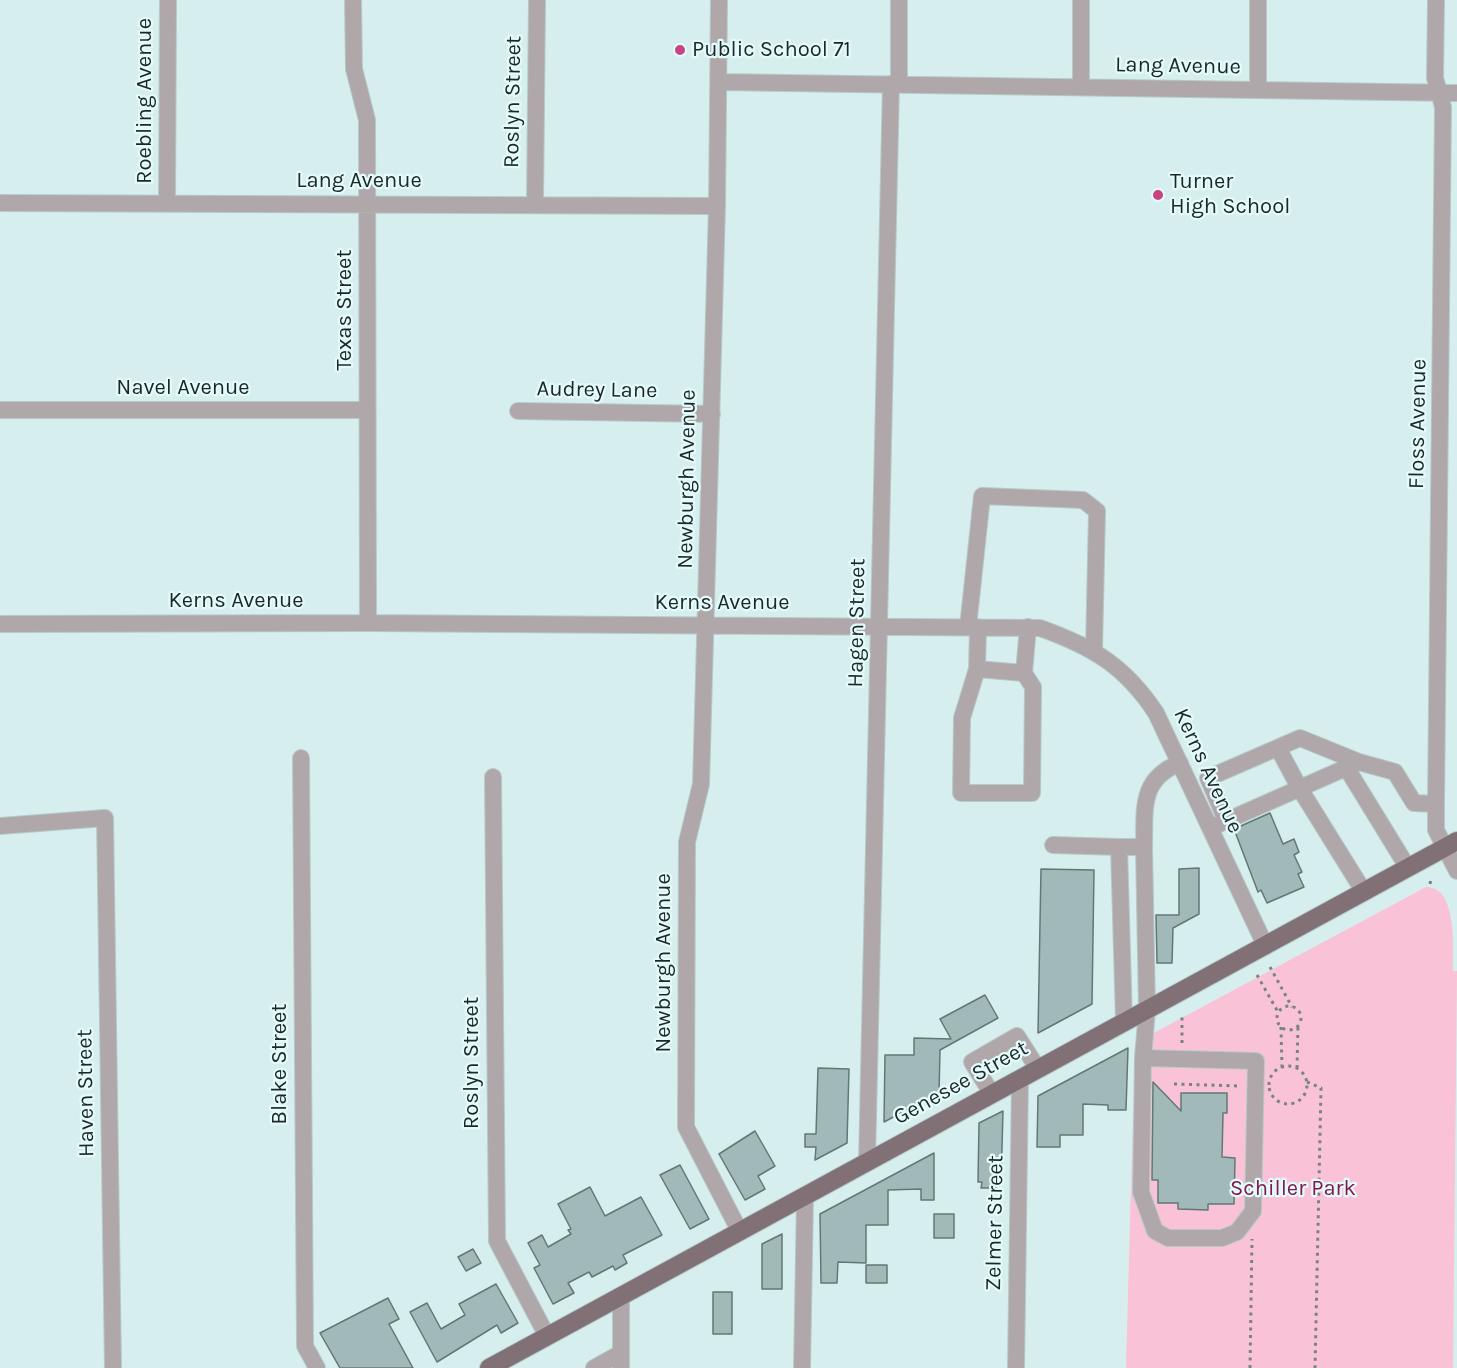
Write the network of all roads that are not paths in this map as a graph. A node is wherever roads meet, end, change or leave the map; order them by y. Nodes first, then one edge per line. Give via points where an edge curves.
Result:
1 (168, 0) edge
2 (353, 0) edge
3 (537, 0) edge
4 (719, 0) edge
5 (899, 0) edge
6 (1081, 0) edge
7 (1258, 0) edge
8 (1436, 0) edge
9 (719, 82) junction
10 (895, 84) junction
11 (1081, 87) junction
12 (1258, 90) junction
13 (1439, 92) junction
14 (1457, 93) edge
15 (167, 202) junction
16 (0, 203) edge
17 (368, 204) junction
18 (535, 204) junction
19 (717, 206) junction
20 (0, 410) edge
21 (367, 410) junction
22 (518, 411) dead end
23 (712, 414) junction
24 (368, 623) junction
25 (0, 624) edge
26 (706, 625) junction
27 (879, 626) junction
28 (973, 627) junction
29 (1028, 627) junction
30 (1094, 651) junction
31 (977, 669) junction
32 (1024, 673) junction
33 (1278, 748) junction
34 (302, 758) dead end
35 (1180, 763) junction
36 (1353, 765) junction
37 (493, 777) dead end
38 (1208, 778) junction
39 (1191, 787) junction
40 (1300, 789) junction
41 (1436, 804) junction
42 (1226, 820) junction
43 (0, 826) edge
44 (1210, 828) junction
45 (1450, 844) edge
46 (1053, 845) dead end
47 (1119, 847) junction
48 (1144, 847) junction
49 (1408, 867) junction
50 (1457, 871) edge
51 (1364, 892) junction
52 (1265, 945) junction
53 (1146, 964) junction
54 (1122, 975) junction
55 (1147, 1009) junction
56 (1124, 1022) junction
57 (1143, 1058) junction
58 (1038, 1069) junction
59 (1020, 1079) junction
60 (992, 1094) junction
61 (867, 1162) junction
62 (805, 1197) junction
63 (740, 1232) junction
64 (621, 1297) junction
65 (547, 1336) junction
66 (621, 1361) edge
67 (112, 1368) edge
68 (317, 1368) edge
69 (489, 1368) edge
70 (594, 1368) edge
71 (802, 1368) edge
72 (1016, 1368) edge

1 - 15 street, Roebling Avenue
2 - 17 street, Texas Street via 354,69 367,120
3 - 18 street, Roslyn Street
4 - 9 street, Newburgh Avenue
5 - 10 street, Hagen Street
6 - 11 street
7 - 12 street
8 - 13 street, Floss Avenue via 1435,78
9 - 10 street, Lang Avenue
9 - 19 street, Newburgh Avenue
10 - 11 street, Lang Avenue
10 - 27 street, Hagen Street
11 - 12 street, Lang Avenue
12 - 13 street, Lang Avenue
13 - 14 street, Lang Avenue
13 - 41 street, Floss Avenue via 1443,107 1443,198
15 - 16 street, Lang Avenue
15 - 17 street, Lang Avenue
17 - 18 street, Lang Avenue
17 - 21 street, Texas Street
18 - 19 street, Lang Avenue
19 - 23 street, Newburgh Avenue
20 - 21 street, Navel Avenue
21 - 24 street, Texas Street
22 - 23 street, Audrey Lane
23 - 26 street, Newburgh Avenue
24 - 25 street, Kerns Avenue
24 - 26 street, Kerns Avenue
26 - 27 street, Kerns Avenue
26 - 63 street, Newburgh Avenue via 701,784 687,842 686,1127
27 - 28 street, Kerns Avenue
27 - 61 street, Hagen Street
28 - 29 street, Kerns Avenue
28 - 30 street via 982,496 1083,500 1097,511
28 - 31 street
29 - 30 street, Kerns Avenue via 1041,628
29 - 32 street
30 - 35 street, Kerns Avenue via 1143,694
31 - 32 street
31 - 32 street via 962,718 961,793 1032,793 1033,687
33 - 36 street via 1300,738
33 - 38 street
33 - 40 street
34 - 68 street, Blake Street via 305,1346
35 - 39 street, Kerns Avenue
35 - 48 street via 1163,769 1151,784 1145,803
36 - 40 street
36 - 41 street via 1395,772 1414,803
36 - 49 street
37 - 65 street, Roslyn Street via 497,1241
38 - 39 street
38 - 42 street
39 - 44 street, Kerns Avenue
40 - 42 street
40 - 51 street
41 - 45 street, Floss Avenue via 1436,830
42 - 44 street
43 - 67 street, Haven Street via 105,818
44 - 52 street, Kerns Avenue
45 - 49 main road, Genesee Street
45 - 50 street, Floss Avenue
46 - 47 street
47 - 48 street
47 - 54 street
48 - 53 street
49 - 51 main road, Genesee Street
51 - 52 main road, Genesee Street
52 - 55 main road, Genesee Street
53 - 54 street
53 - 55 street
54 - 56 street
55 - 56 main road, Genesee Street
55 - 57 street
56 - 58 main road, Genesee Street
57 - 57 street via 1141,1192 1155,1231 1168,1238 1222,1238 1237,1232 1253,1211 1256,1061
58 - 59 main road, Genesee Street
58 - 60 street via 1017,1036 972,1062
59 - 60 main road, Genesee Street
59 - 72 street, Zelmer Street
60 - 61 main road, Genesee Street
61 - 62 main road, Genesee Street
62 - 63 main road, Genesee Street
62 - 71 street
63 - 64 main road, Genesee Street
64 - 65 main road, Genesee Street
64 - 66 street
65 - 69 main road, Genesee Street
66 - 70 street

